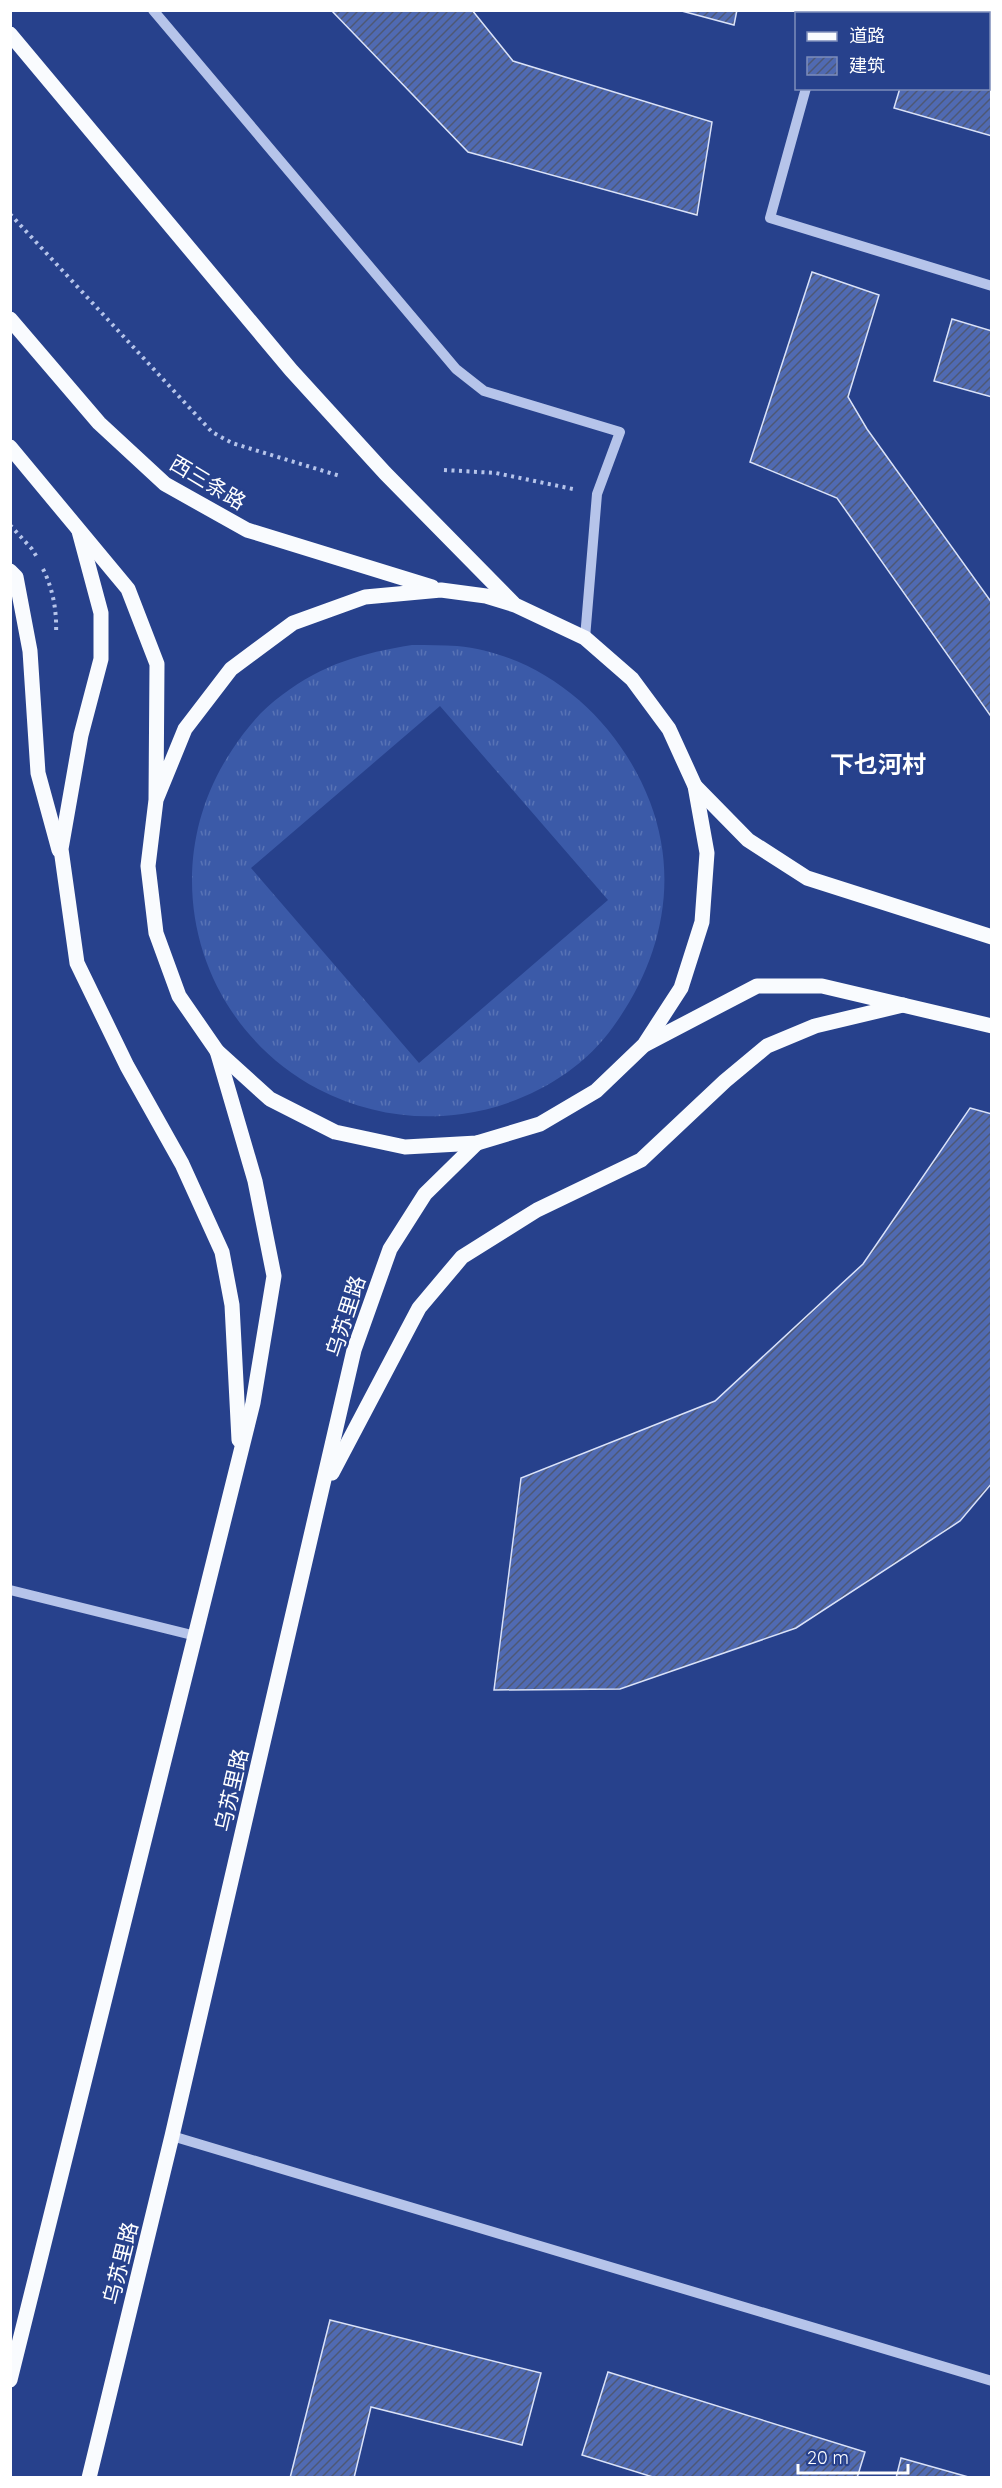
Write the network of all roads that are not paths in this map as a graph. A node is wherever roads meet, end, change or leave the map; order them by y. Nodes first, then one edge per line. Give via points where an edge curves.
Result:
1 (153, 10) edge
2 (10, 34) edge
3 (805, 90) edge
4 (992, 286) edge
5 (10, 319) edge
6 (10, 447) edge
7 (77, 525) junction
8 (10, 571) edge
9 (441, 590) junction
10 (515, 605) junction
11 (585, 638) junction
12 (694, 786) junction
13 (156, 800) junction
14 (64, 868) junction
15 (992, 937) edge
16 (903, 1005) junction
17 (992, 1026) edge
18 (644, 1045) junction
19 (217, 1051) junction
20 (477, 1143) junction
21 (240, 1459) junction
22 (323, 1489) junction
23 (10, 1590) edge
24 (196, 1636) junction
25 (172, 2136) junction
26 (10, 2380) edge
27 (992, 2381) edge
28 (89, 2478) edge

1 - 11 street via 456,369 484,391 620,432 597,494
2 - 10 main road via 291,370 385,473
3 - 4 street via 770,218
5 - 9 main road, 西三条路 via 99,423 165,484 247,530
6 - 7 main road
7 - 13 main road via 128,589 157,664
7 - 14 main road via 101,613 101,659 81,735 61,849
8 - 14 main road via 15,577 30,651 38,773
9 - 10 main road via 486,596
9 - 13 main road via 365,597 293,623 231,669 185,729
10 - 11 main road
11 - 12 main road via 632,679 663,720
12 - 15 main road via 748,840 807,878
12 - 18 main road via 707,854 702,922 681,988
13 - 19 main road via 148,866 156,933 179,996
14 - 21 main road via 76,963 182,1164 222,1252 232,1305
16 - 17 main road
16 - 18 main road via 822,986 757,986
16 - 22 main road via 815,1026 767,1046 641,1160 537,1210 462,1257 419,1308
18 - 20 main road via 596,1091 540,1124
19 - 20 main road via 270,1099 335,1131 405,1147
19 - 21 main road via 255,1181 274,1276
20 - 22 main road, 乌苏里路 via 425,1194 390,1249 354,1350
21 - 24 main road
22 - 25 main road, 乌苏里路
23 - 24 street
24 - 26 main road
25 - 27 street
25 - 28 main road, 乌苏里路

